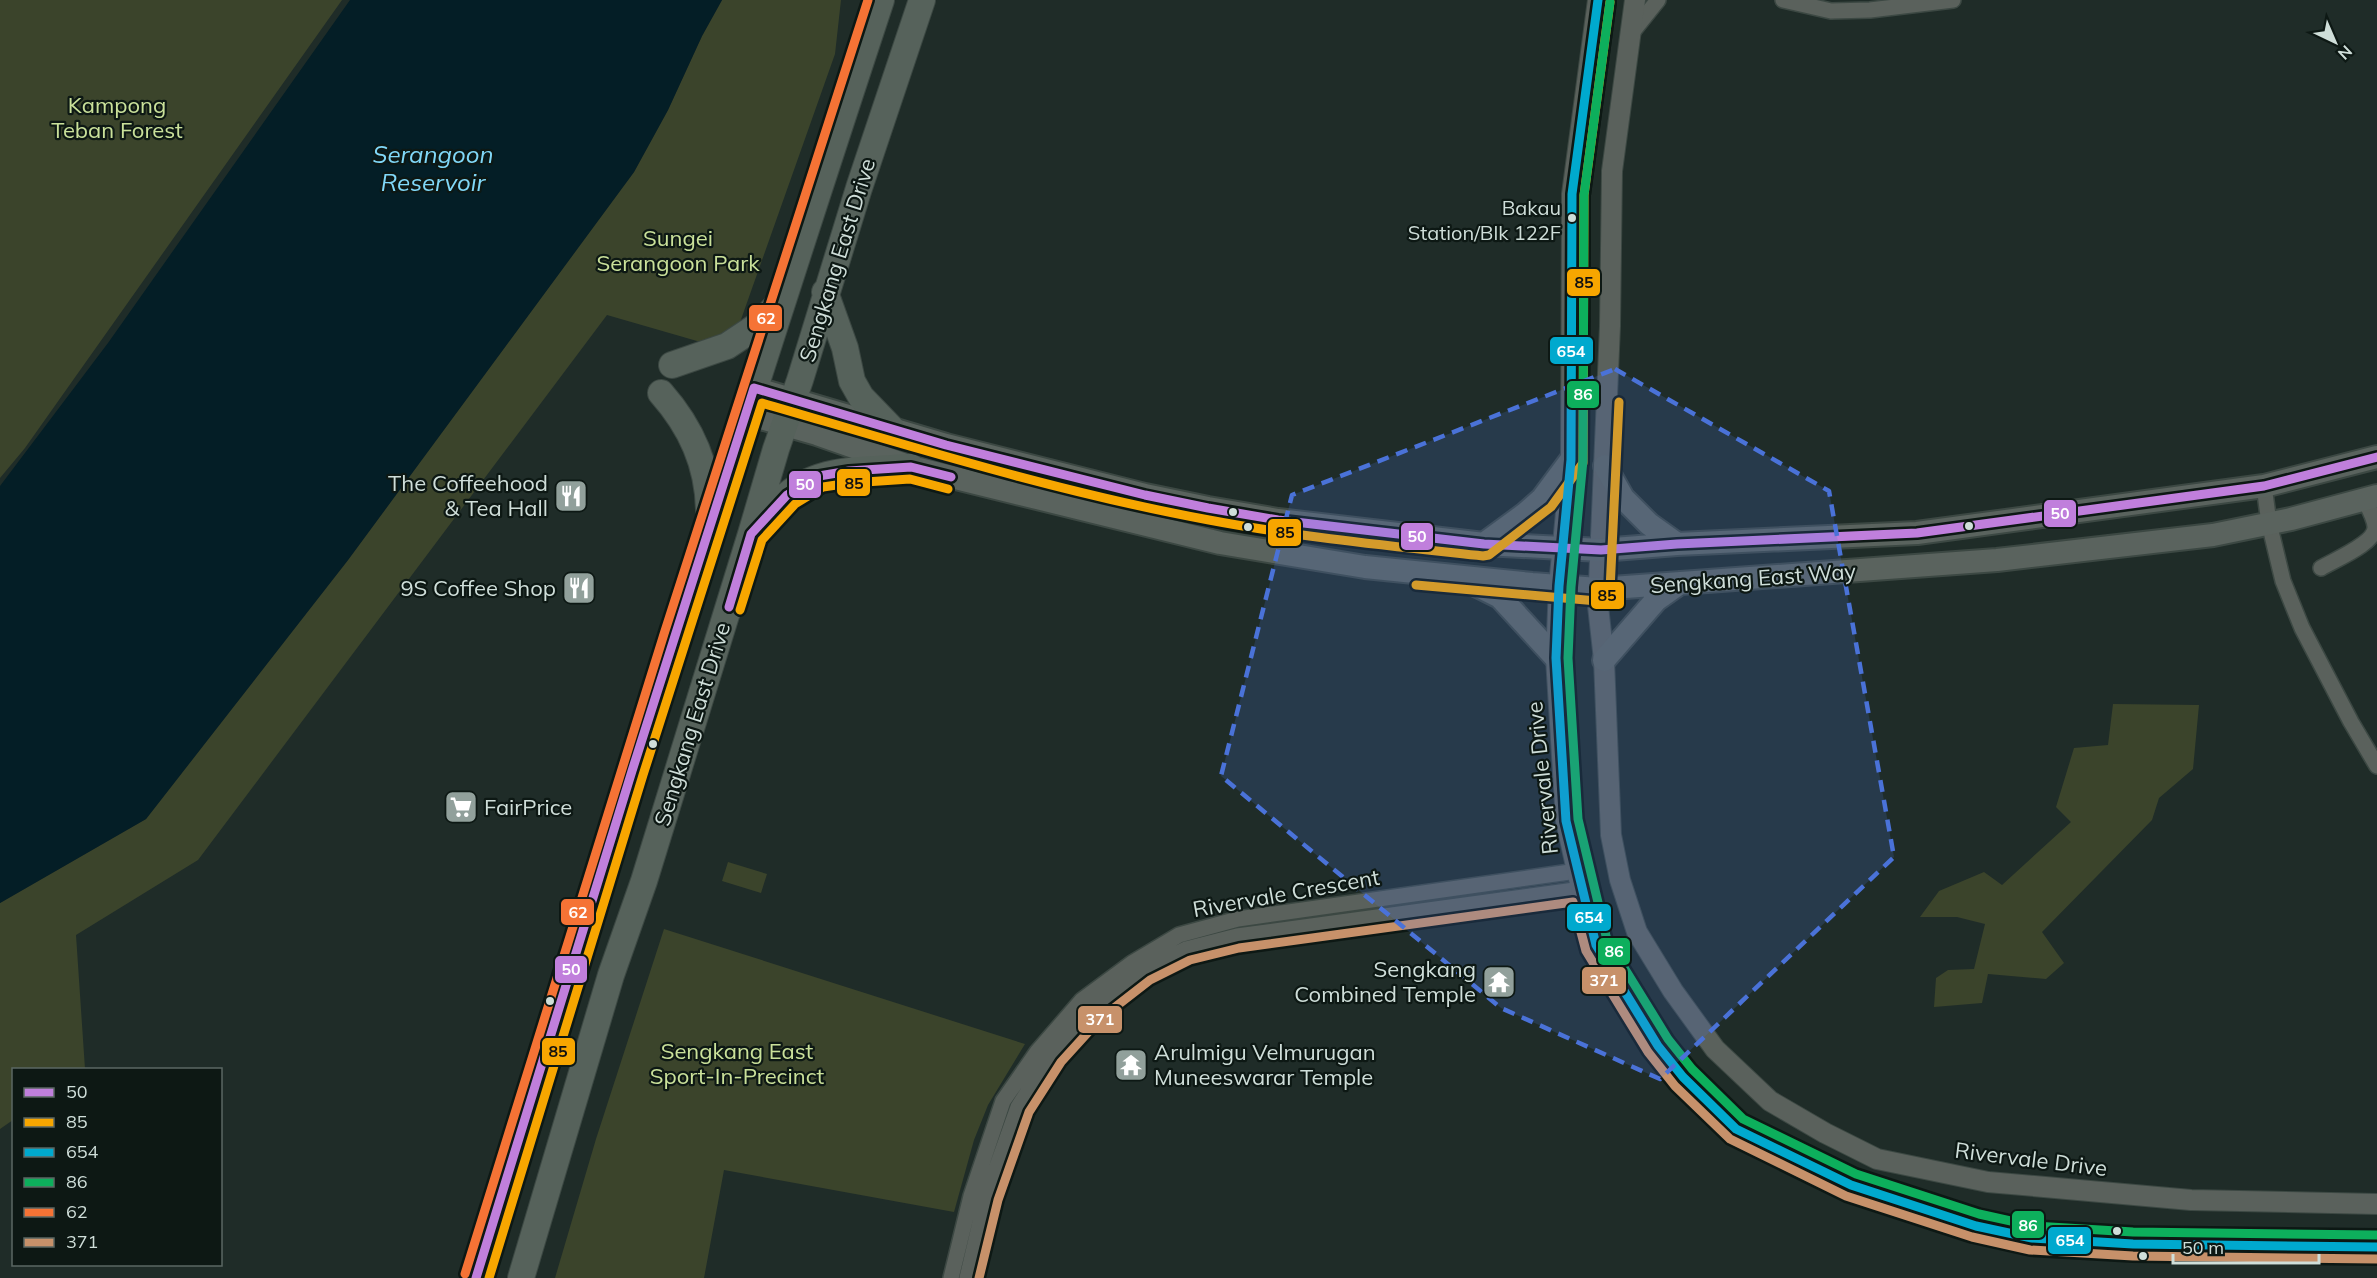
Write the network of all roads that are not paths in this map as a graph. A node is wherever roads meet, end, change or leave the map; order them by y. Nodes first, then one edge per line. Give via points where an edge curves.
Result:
1 (881, 0) edge
2 (922, 0) edge
3 (1598, 0) edge
4 (1635, 0) edge
5 (1658, 0) edge
6 (1783, 0) edge
7 (1953, 0) edge
8 (1629, 38) junction
9 (825, 292) junction
10 (782, 300) junction
11 (672, 365) dead end
12 (754, 388) junction
13 (661, 393) dead end
14 (792, 400) junction
15 (747, 414) junction
16 (784, 425) junction
17 (891, 428) junction
18 (2377, 456) edge
19 (1571, 460) junction
20 (1605, 466) junction
21 (911, 467) junction
22 (2264, 486) junction
23 (2371, 497) edge
24 (2269, 523) junction
25 (710, 528) junction
26 (752, 534) junction
27 (1677, 543) junction
28 (1484, 544) junction
29 (1563, 548) junction
30 (1600, 550) junction
31 (2321, 567) dead end
32 (1462, 578) junction
33 (1682, 583) junction
34 (1559, 586) junction
35 (1598, 589) junction
36 (1556, 657) junction
37 (1604, 660) junction
38 (2377, 766) edge
39 (1579, 880) junction
40 (1255, 917) junction
41 (1257, 933) junction
42 (1108, 989) junction
43 (2377, 1204) edge
44 (2377, 1247) edge
45 (476, 1278) edge
46 (521, 1278) edge
47 (951, 1278) edge
48 (967, 1278) edge

1 - 10 main road, Sengkang East Drive
2 - 9 main road, Sengkang East Drive
3 - 19 street, Rivervale Drive via 1572,194
4 - 8 street, Rivervale Drive
5 - 8 street
6 - 7 street via 1831,11
8 - 20 street, Rivervale Drive via 1612,171
9 - 14 main road, Sengkang East Drive
9 - 17 main road via 852,381 861,397
10 - 11 main road via 760,324 727,346
10 - 12 main road, Sengkang East Drive
12 - 14 main road, Sengkang East Way
12 - 15 main road, Sengkang East Drive
13 - 25 main road via 678,412 702,457 709,485
14 - 16 main road, Sengkang East Drive
14 - 17 main road, Sengkang East Way
15 - 16 main road, Sengkang East Way
15 - 25 main road, Sengkang East Drive
16 - 21 main road, Sengkang East Way
16 - 26 main road, Sengkang East Drive
17 - 28 main road, Sengkang East Way via 1076,478 1208,508
18 - 22 main road, Sengkang East Way
19 - 28 main road via 1542,499
19 - 29 street, Rivervale Drive
20 - 27 main road via 1623,498 1649,524
20 - 30 street, Rivervale Drive
21 - 26 main road via 819,476 787,495
21 - 32 main road, Sengkang East Way via 1220,543
22 - 24 street
22 - 27 main road, Sengkang East Way via 1917,534
23 - 24 main road, Sengkang East Way
23 - 31 street via 2374,536
24 - 33 main road, Sengkang East Way via 2213,535 1997,560
24 - 38 street via 2283,581 2302,628
25 - 45 main road, Sengkang East Drive
26 - 46 main road, Sengkang East Drive via 611,975
27 - 30 main road, Sengkang East Way
28 - 29 main road, Sengkang East Way
29 - 30 main road, Sengkang East Way
29 - 34 street, Rivervale Drive
30 - 35 street, Rivervale Drive
32 - 34 main road, Sengkang East Way
32 - 36 main road via 1500,597
33 - 35 main road, Sengkang East Way
33 - 37 main road via 1656,600
34 - 35 main road, Sengkang East Way
34 - 36 street, Rivervale Drive
35 - 37 street, Rivervale Drive
36 - 39 street, Rivervale Drive via 1566,821
37 - 43 street, Rivervale Drive via 1611,835 1637,932 1715,1049 1770,1101 1877,1159 1988,1182 2191,1200
39 - 40 street, Rivervale Crescent
39 - 41 street, Rivervale Crescent
39 - 44 street, Rivervale Drive via 1596,945 1658,1046 1683,1077 1736,1129 1851,1185 1976,1226 2032,1238 2133,1244
40 - 41 street
40 - 42 street, Rivervale Crescent via 1179,935 1132,963
41 - 42 street, Rivervale Crescent via 1186,950
42 - 47 street, Rivervale Crescent via 1082,1000 1037,1052 1003,1101 971,1196
42 - 48 street, Rivervale Crescent via 1051,1055 1018,1107 986,1197

